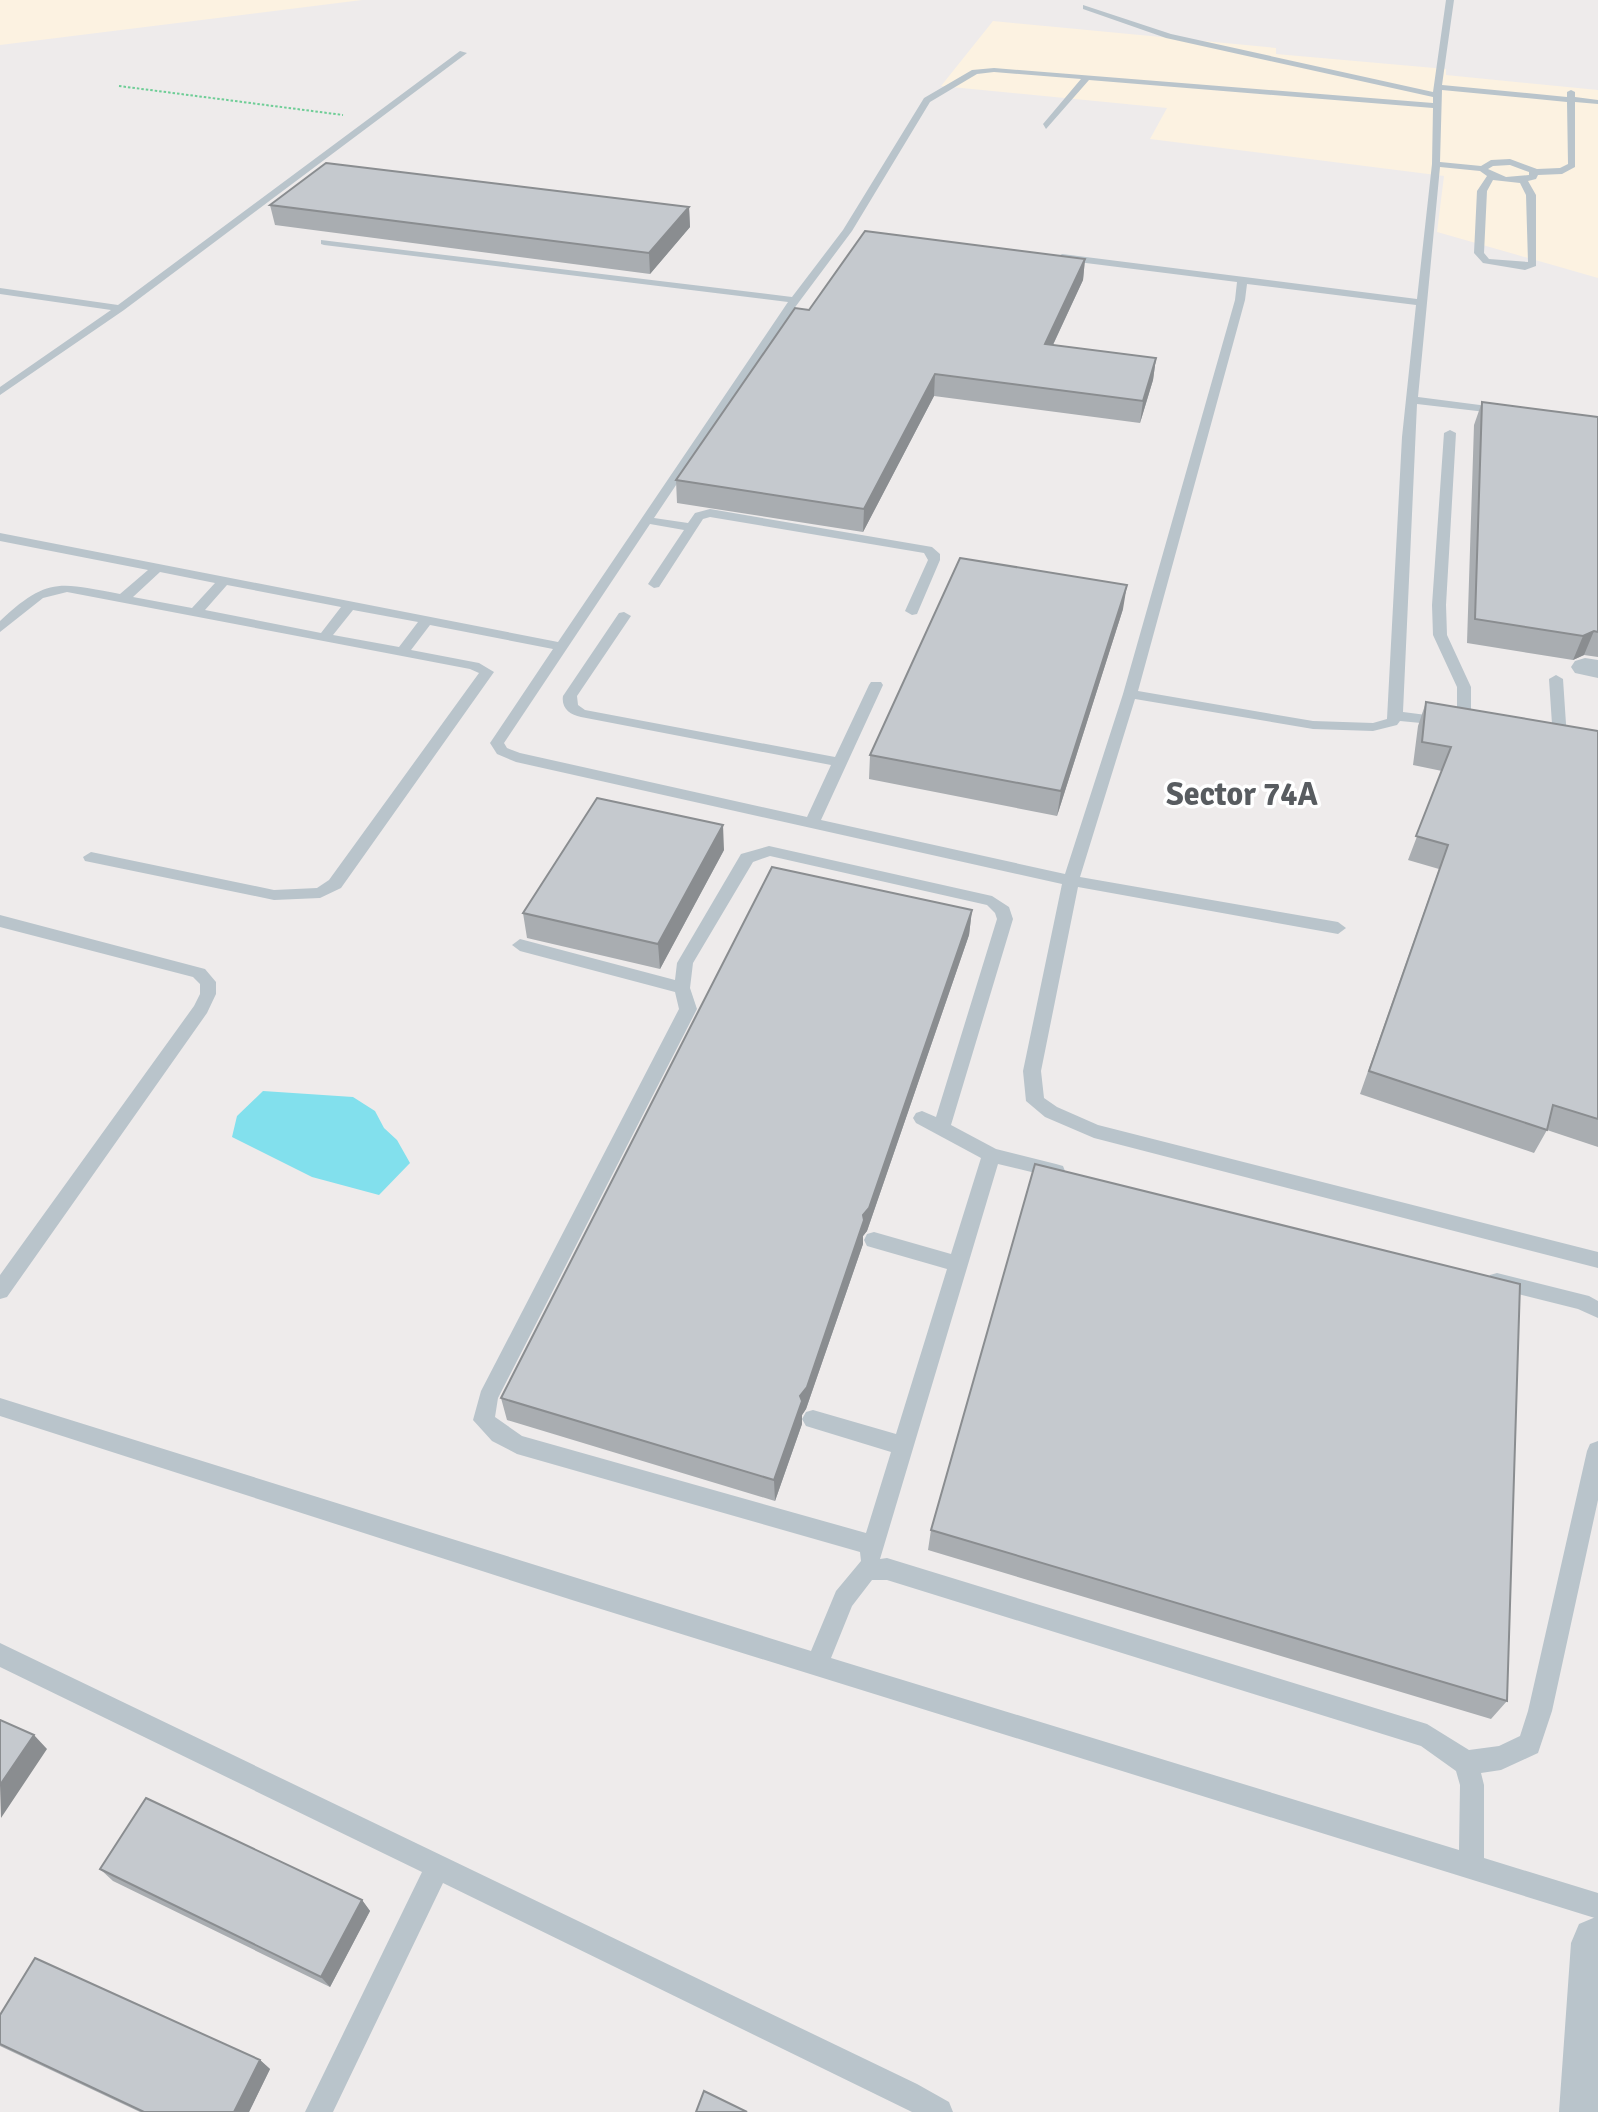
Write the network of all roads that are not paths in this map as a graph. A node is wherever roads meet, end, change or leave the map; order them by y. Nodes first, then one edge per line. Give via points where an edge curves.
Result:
1 (1450, 0) edge
2 (1086, 7) dead end
3 (463, 53) dead end
4 (1087, 77) junction
5 (1439, 87) junction
6 (1598, 95) edge
7 (1571, 96) junction
8 (1598, 102) edge
9 (1436, 106) junction
10 (1046, 126) dead end
11 (1436, 164) junction
12 (1483, 169) junction
13 (1534, 173) junction
14 (1492, 176) junction
15 (1522, 180) junction
16 (847, 231) junction
17 (860, 233) edge
18 (324, 242) edge
19 (1051, 256) edge
20 (1242, 279) junction
21 (0, 291) edge
22 (794, 300) junction
23 (1422, 303) junction
24 (120, 307) junction
25 (0, 392) edge
26 (1413, 400) junction
27 (1519, 412) edge
28 (1450, 433) dead end
29 (645, 520) junction
30 (691, 527) junction
31 (0, 537) edge
32 (157, 568) junction
33 (224, 580) junction
34 (654, 584) dead end
35 (123, 599) junction
36 (350, 605) junction
37 (912, 611) dead end
38 (195, 612) junction
39 (624, 616) dead end
40 (427, 620) junction
41 (0, 628) edge
42 (324, 637) junction
43 (561, 646) junction
44 (402, 652) junction
45 (1556, 679) dead end
46 (876, 685) dead end
47 (1130, 694) junction
48 (1396, 716) junction
49 (1560, 739) edge
50 (840, 762) junction
51 (812, 822) junction
52 (91, 857) dead end
53 (1072, 881) junction
54 (0, 920) edge
55 (1338, 928) dead end
56 (520, 945) edge
57 (682, 988) junction
58 (922, 1118) dead end
59 (941, 1129) junction
60 (991, 1154) junction
61 (1071, 1175) edge
62 (874, 1240) dead end
63 (1598, 1260) edge
64 (958, 1264) junction
65 (6, 1272) edge
66 (1474, 1276) edge
67 (0, 1291) edge
68 (1598, 1310) edge
69 (0, 1407) edge
70 (813, 1419) dead end
71 (904, 1446) junction
72 (1598, 1451) edge
73 (874, 1546) junction
74 (866, 1570) junction
75 (0, 1655) edge
76 (817, 1664) junction
77 (1466, 1763) junction
78 (438, 1866) junction
79 (1471, 1867) junction
80 (1598, 1906) edge
81 (1598, 1943) edge
82 (320, 2112) edge
83 (939, 2112) edge
84 (1588, 2112) edge

1 - 5 lane
2 - 5 lane via 1169,36
3 - 24 lane
4 - 9 lane
4 - 10 lane
4 - 16 lane via 979,70 927,100
5 - 7 lane
5 - 9 lane
6 - 7 lane
7 - 8 lane
7 - 13 lane via 1572,165 1562,171
9 - 11 lane
11 - 12 lane
11 - 23 lane
12 - 13 lane via 1491,163 1510,162
12 - 14 lane
13 - 15 lane
14 - 15 lane
14 - 15 lane via 1482,191 1479,253 1486,261 1525,267 1534,264 1531,195
16 - 17 lane
16 - 22 lane
18 - 22 lane
19 - 20 lane
20 - 23 lane
20 - 47 lane via 1240,300
21 - 24 lane
22 - 29 lane
23 - 26 lane
24 - 25 lane
26 - 27 lane
26 - 48 lane
28 - 48 lane via 1440,635 1464,687 1471,725
29 - 30 lane
29 - 43 lane
30 - 34 lane
30 - 37 lane via 699,516 710,513 928,550 934,560
31 - 32 lane
32 - 33 lane
32 - 35 lane
33 - 36 lane
33 - 38 lane
35 - 38 lane
35 - 41 lane via 55,588 37,595
36 - 40 lane
36 - 42 lane
38 - 42 lane
39 - 50 lane via 570,696 572,708
40 - 43 lane
40 - 44 lane
42 - 44 lane
43 - 51 lane via 498,739 502,751
44 - 52 lane via 483,668 486,676 335,884 320,893 274,895
45 - 49 lane
46 - 50 lane
47 - 48 lane via 1332,727 1373,727 1392,722
47 - 53 lane
50 - 51 lane
51 - 53 lane
53 - 55 lane
53 - 63 lane via 1032,1071 1035,1101 1094,1131
54 - 65 lane via 200,974 208,982 201,1009
56 - 57 lane
57 - 59 lane via 685,963 747,858 769,851 992,901 1005,919
57 - 73 lane via 688,1009 488,1396 484,1420 517,1444
58 - 59 lane
59 - 60 lane
60 - 61 lane
60 - 64 lane
62 - 64 lane
64 - 71 lane
65 - 67 lane
66 - 68 lane
69 - 76 lane
70 - 71 lane
71 - 73 lane
72 - 77 lane via 1541,1711 1529,1744 1501,1758
73 - 74 lane
74 - 76 lane via 844,1599
74 - 77 lane via 887,1569 1427,1736
75 - 78 lane
76 - 79 lane
77 - 79 lane via 1472,1785
78 - 82 lane
78 - 83 lane
79 - 80 lane
81 - 84 street

